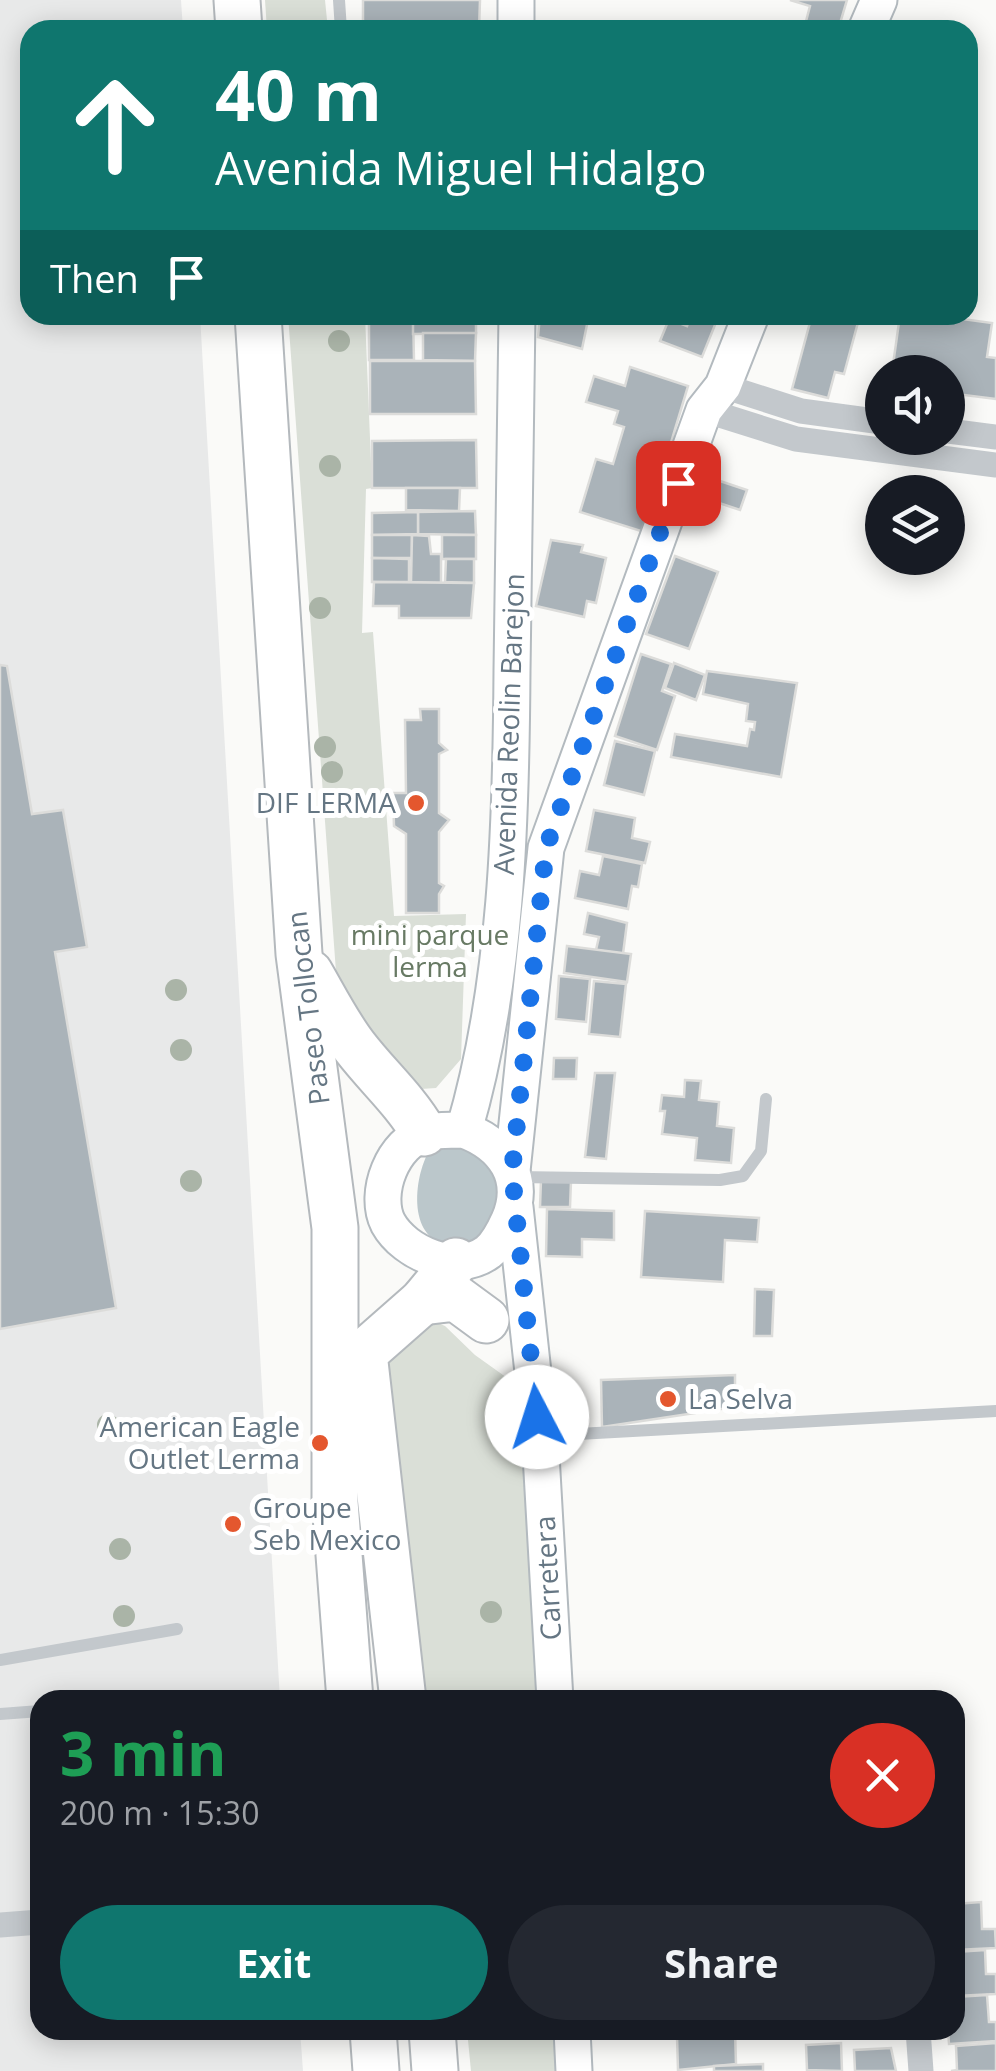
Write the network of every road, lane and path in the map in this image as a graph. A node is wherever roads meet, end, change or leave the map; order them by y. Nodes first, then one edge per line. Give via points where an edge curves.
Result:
1 (259, 325) edge
2 (516, 325) edge
3 (746, 325) edge
4 (713, 398) junction
5 (800, 411) junction
6 (865, 420) edge
7 (965, 433) edge
8 (996, 436) edge
9 (796, 439) junction
10 (996, 465) edge
11 (510, 841) junction
12 (546, 848) junction
13 (298, 954) junction
14 (766, 1100) dead end
15 (444, 1132) junction
16 (514, 1185) junction
17 (335, 1228) junction
18 (456, 1261) junction
19 (422, 1302) junction
20 (486, 1320) junction
21 (364, 1353) junction
22 (534, 1397) junction
23 (996, 1411) edge
24 (540, 1436) junction
25 (176, 1629) dead end
26 (0, 1660) edge
27 (349, 1690) edge
28 (401, 1690) edge
29 (554, 1690) edge
30 (30, 1712) edge
31 (0, 1714) edge
32 (30, 1923) edge
33 (0, 1925) edge
34 (374, 2040) edge
35 (433, 2040) edge
36 (572, 2040) edge
37 (919, 2040) edge
38 (376, 2071) edge
39 (435, 2071) edge
40 (574, 2071) edge
41 (921, 2071) edge

1 - 13 highway, Paseo Tollocan
2 - 11 main road, Avenida Reolin Barejon
3 - 4 main road
4 - 5 street
4 - 9 street
4 - 12 main road
5 - 6 street
5 - 9 street
7 - 8 street
9 - 10 street
11 - 12 main road
11 - 15 main road, Avenida Reolin Barejon via 478,1083
12 - 16 main road
13 - 15 highway via 374,1071
13 - 17 highway, Paseo Tollocan
14 - 16 lane via 761,1151 743,1176
15 - 16 main road via 485,1138 501,1153
15 - 18 main road via 402,1148 388,1171 386,1211 406,1245 430,1258
16 - 18 main road via 504,1233 486,1253
16 - 22 main road, Carretera
17 - 21 street
17 - 27 highway, Paseo Tollocan via 336,1502
18 - 19 highway
18 - 20 main road
19 - 20 highway via 456,1298
19 - 21 highway
20 - 22 main road
21 - 28 highway
22 - 24 main road, Carretera
23 - 24 lane
24 - 29 main road, Carretera
25 - 26 lane
30 - 31 lane
32 - 33 street
34 - 38 highway
35 - 39 highway
36 - 40 main road
37 - 41 street

